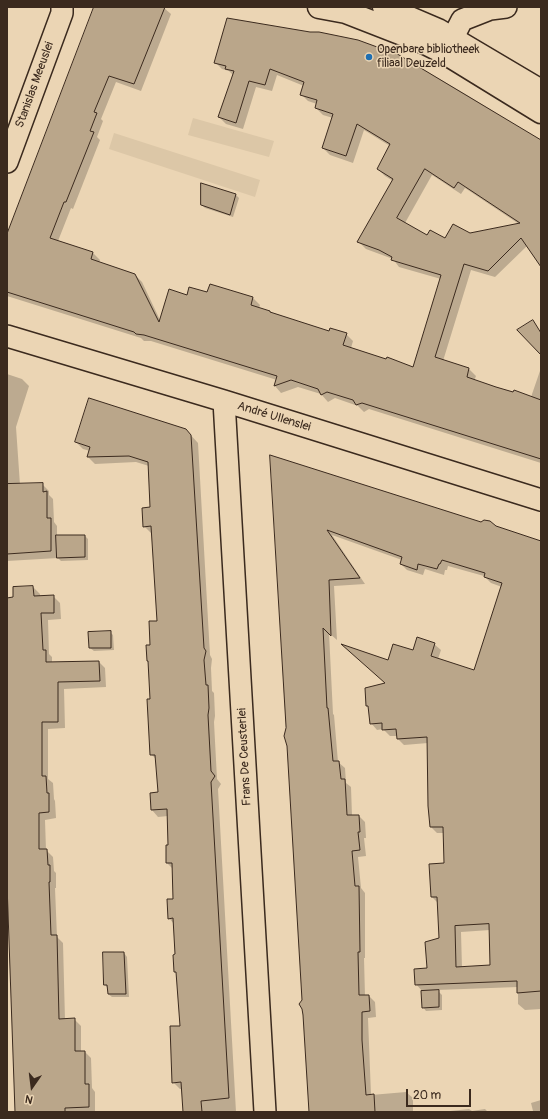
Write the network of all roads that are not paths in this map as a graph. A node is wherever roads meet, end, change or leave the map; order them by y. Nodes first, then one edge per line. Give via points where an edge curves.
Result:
1 (62, 7) edge
2 (319, 7) edge
3 (384, 7) edge
4 (506, 7) edge
5 (449, 46) junction
6 (541, 91) edge
7 (541, 112) edge
8 (7, 162) edge
9 (7, 336) edge
10 (224, 402) junction
11 (541, 500) edge
12 (265, 1112) edge

1 - 8 street, Stanislas Meeuslei via 62,13
2 - 5 street via 346,12 423,42
3 - 5 street via 438,30
4 - 5 street via 490,9 462,20
5 - 6 street
5 - 7 street
9 - 10 street, André Ullenslei
10 - 11 street, André Ullenslei
10 - 12 street, Frans De Ceusterlei

